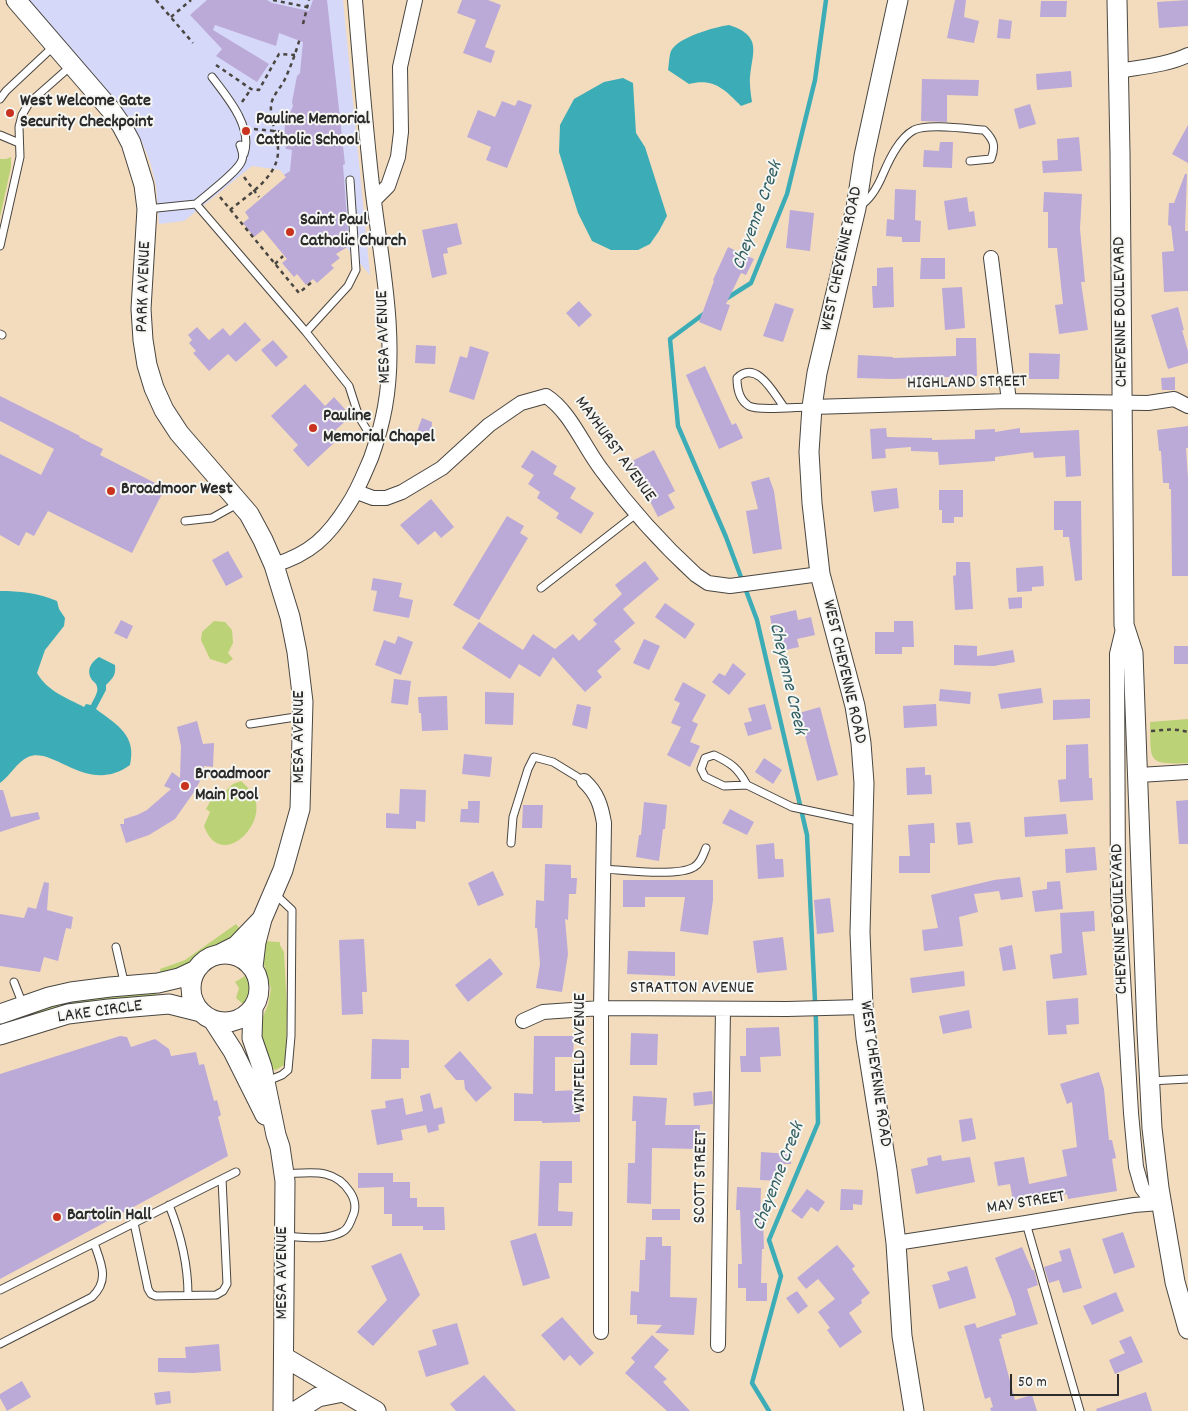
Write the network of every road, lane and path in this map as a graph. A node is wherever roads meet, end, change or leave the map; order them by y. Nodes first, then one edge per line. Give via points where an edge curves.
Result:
1 (16, 0) edge
2 (156, 0) edge
3 (191, 0) edge
4 (309, 0) edge
5 (355, 0) edge
6 (415, 0) edge
7 (898, 0) edge
8 (1117, 0) edge
9 (273, 1) edge
10 (307, 7) junction
11 (171, 17) junction
12 (303, 24) dead end
13 (300, 38) dead end
14 (193, 43) dead end
15 (55, 45) junction
16 (295, 55) junction
17 (1188, 55) edge
18 (72, 65) junction
19 (216, 65) dead end
20 (1119, 71) junction
21 (212, 77) dead end
22 (251, 89) junction
23 (0, 99) edge
24 (241, 105) dead end
25 (250, 121) dead end
26 (274, 131) junction
27 (284, 132) dead end
28 (0, 135) edge
29 (19, 143) junction
30 (240, 145) dead end
31 (244, 154) junction
32 (970, 161) dead end
33 (350, 180) dead end
34 (238, 182) dead end
35 (254, 190) junction
36 (226, 192) dead end
37 (259, 197) dead end
38 (374, 200) junction
39 (196, 204) junction
40 (856, 208) junction
41 (147, 209) junction
42 (230, 210) junction
43 (0, 246) edge
44 (283, 256) dead end
45 (991, 258) dead end
46 (274, 264) junction
47 (313, 281) dead end
48 (306, 332) junction
49 (1009, 401) junction
50 (1122, 402) junction
51 (1188, 406) edge
52 (784, 407) junction
53 (812, 407) junction
54 (376, 444) junction
55 (357, 492) junction
56 (240, 503) junction
57 (636, 514) junction
58 (185, 521) dead end
59 (274, 565) junction
60 (820, 574) junction
61 (541, 588) dead end
62 (1124, 625) junction
63 (303, 716) junction
64 (250, 724) dead end
65 (1188, 732) edge
66 (1137, 733) junction
67 (1188, 772) edge
68 (1139, 775) junction
69 (584, 781) joint
70 (746, 785) junction
71 (863, 822) junction
72 (511, 843) dead end
73 (706, 848) dead end
74 (604, 869) junction
75 (273, 893) junction
76 (262, 919) junction
77 (116, 947) dead end
78 (222, 953) junction
79 (253, 967) junction
80 (196, 970) junction
81 (14, 982) dead end
82 (125, 986) junction
83 (24, 1006) junction
84 (863, 1007) junction
85 (253, 1008) junction
86 (601, 1008) junction
87 (723, 1010) junction
88 (0, 1014) edge
89 (207, 1016) junction
90 (523, 1020) dead end
91 (0, 1035) edge
92 (1188, 1079) edge
93 (1150, 1081) junction
94 (266, 1082) junction
95 (276, 1135) junction
96 (236, 1172) dead end
97 (284, 1174) junction
98 (222, 1179) junction
99 (1162, 1202) junction
100 (170, 1205) junction
101 (134, 1223) junction
102 (1026, 1224) junction
103 (284, 1236) junction
104 (94, 1243) junction
105 (896, 1243) junction
106 (0, 1290) edge
107 (188, 1296) junction
108 (1188, 1328) edge
109 (601, 1332) dead end
110 (0, 1344) edge
111 (718, 1345) dead end
112 (284, 1357) junction
113 (343, 1392) junction
114 (283, 1411) edge
115 (296, 1411) edge
116 (376, 1411) edge
117 (914, 1411) edge
118 (1080, 1411) edge

1 - 15 street, PARK AVENUE
2 - 11 path
3 - 11 path
4 - 10 path
5 - 38 street, MESA AVENUE
6 - 38 street via 400,67 398,157 388,186
7 - 40 street, WEST CHEYENNE ROAD
8 - 20 street, CHEYENNE BOULEVARD
9 - 10 path
10 - 12 path
11 - 14 path
13 - 16 path
15 - 18 street, PARK AVENUE
15 - 23 lane
16 - 22 path via 279,54 262,88
16 - 26 path via 271,105
17 - 20 street
18 - 29 lane via 29,103 19,127
18 - 41 street, PARK AVENUE via 110,109 131,143 144,185
19 - 22 path
20 - 50 street, CHEYENNE BOULEVARD
21 - 31 lane via 245,130 247,144
22 - 24 path
25 - 26 path via 254,130
26 - 27 path
26 - 35 path via 278,149 276,164
28 - 29 lane
29 - 43 lane via 20,156
30 - 31 lane
31 - 39 lane via 236,170
32 - 40 lane via 991,159 995,148 984,130 933,126 915,130 902,141 866,202
33 - 48 lane via 356,270 348,286
34 - 35 path via 244,177
35 - 37 path
35 - 42 path
36 - 42 path via 220,197
38 - 54 street, MESA AVENUE via 389,342 386,407
39 - 41 lane
39 - 48 lane
40 - 53 street, WEST CHEYENNE ROAD
41 - 56 street, PARK AVENUE via 141,310 149,373 164,410 179,434
42 - 46 path
44 - 46 path
45 - 49 street
46 - 47 path via 299,293
48 - 54 lane via 349,386 359,416
49 - 50 street, HIGHLAND STREET
49 - 53 street, HIGHLAND STREET
50 - 51 street, HIGHLAND STREET via 1174,399
50 - 62 street, CHEYENNE BOULEVARD
52 - 52 lane via 749,406 737,390 737,378 749,372 756,374
52 - 53 lane
53 - 60 street, WEST CHEYENNE ROAD via 809,452
54 - 55 street, MESA AVENUE
55 - 57 street, MAYHURST AVENUE via 373,498 386,498 402,492 442,468 476,436 521,403 546,396 563,412
55 - 59 street, MESA AVENUE via 326,536 310,550
56 - 58 lane via 212,518
56 - 59 street, PARK AVENUE
57 - 60 street, MAYHURST AVENUE via 696,575 708,583 734,585
57 - 61 lane
59 - 63 street, MESA AVENUE via 297,652
60 - 71 street, WEST CHEYENNE ROAD via 858,723 864,783
62 - 66 street, CHEYENNE BOULEVARD via 1133,653
62 - 99 street, CHEYENNE BOULEVARD via 1116,654 1118,893 1131,1113 1136,1167 1142,1188 1148,1196
63 - 64 lane
63 - 75 street, MESA AVENUE via 300,809 289,853
65 - 66 path via 1168,729
66 - 68 street, CHEYENNE BOULEVARD
67 - 68 street
68 - 93 street, CHEYENNE BOULEVARD
69 - 72 lane via 552,762 534,757 513,817
69 - 74 street, WINFIELD AVENUE via 600,803 604,823
70 - 70 lane via 724,786 705,777 701,769 705,758 714,755 729,762 741,774
70 - 71 lane via 792,807
71 - 84 street, WEST CHEYENNE ROAD via 860,932
73 - 74 lane via 694,867 680,872
74 - 86 street, WINFIELD AVENUE
75 - 76 street, MESA AVENUE
75 - 94 lane via 292,910 291,1036 288,1070
76 - 78 street, MESA AVENUE via 236,946
76 - 79 street, MESA AVENUE
77 - 82 lane
78 - 79 street via 239,956
78 - 80 street via 202,962
79 - 85 street via 260,988
80 - 82 street, LAKE CIRCLE via 167,982
80 - 89 street via 192,996
81 - 83 lane
82 - 83 street, LAKE CIRCLE via 70,992
83 - 88 street, LAKE CIRCLE
84 - 87 street, STRATTON AVENUE
84 - 105 street, WEST CHEYENNE ROAD
85 - 89 street via 235,1021 224,1022
85 - 94 street, MESA AVENUE via 252,1038
86 - 87 street, STRATTON AVENUE
86 - 90 street, STRATTON AVENUE via 543,1012
86 - 109 street, WINFIELD AVENUE
87 - 111 street, SCOTT STREET
89 - 91 street, LAKE CIRCLE via 169,1004 109,1009 68,1014
89 - 95 street, MESA AVENUE via 233,1051
92 - 93 lane
93 - 99 street, CHEYENNE BOULEVARD via 1152,1128
94 - 95 street, MESA AVENUE
95 - 97 street, MESA AVENUE
96 - 98 lane
97 - 103 street, MESA AVENUE
97 - 103 lane via 315,1173 330,1175 344,1182 354,1197 355,1210 342,1232 327,1236
98 - 100 lane
98 - 107 lane via 227,1284 216,1295
99 - 102 street, MAY STREET
99 - 108 street, CHEYENNE BOULEVARD via 1175,1282
100 - 101 lane
100 - 107 lane via 184,1251
101 - 104 lane
101 - 107 lane via 151,1294
102 - 105 street, MAY STREET
102 - 118 lane
103 - 112 street, MESA AVENUE
104 - 106 lane
104 - 110 lane via 103,1277 100,1290
105 - 117 street, WEST CHEYENNE ROAD via 902,1336
112 - 113 street
112 - 114 street, MESA AVENUE
113 - 115 street via 318,1397
113 - 116 street

